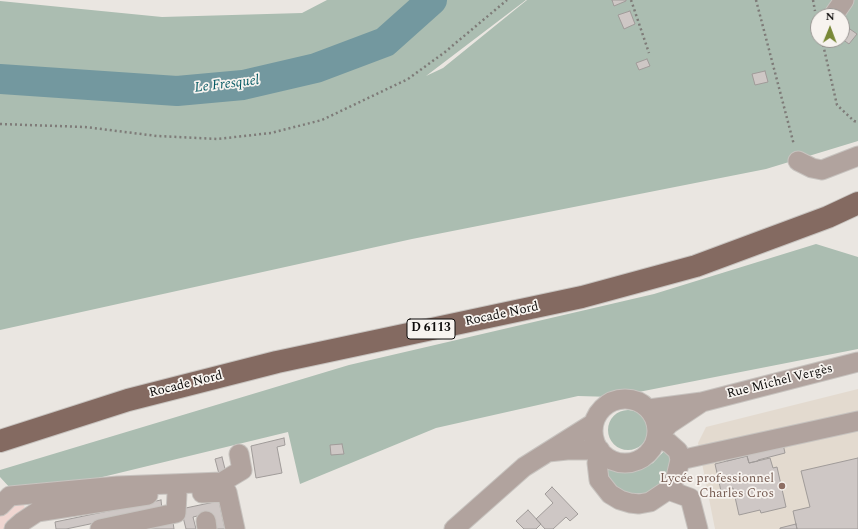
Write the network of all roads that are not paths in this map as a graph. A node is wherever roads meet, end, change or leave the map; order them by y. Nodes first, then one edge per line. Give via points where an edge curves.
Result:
1 (858, 156) edge
2 (798, 161) road end
3 (858, 203) edge
4 (858, 362) edge
5 (702, 402) junction
6 (649, 409) junction
7 (858, 421) edge
8 (594, 422) junction
9 (657, 438) junction
10 (0, 441) edge
11 (600, 450) junction
12 (548, 452) junction
13 (239, 454) dead end
14 (680, 460) junction
15 (668, 490) junction
16 (177, 493) junction
17 (0, 506) edge
18 (39, 521) edge
19 (178, 521) edge
20 (14, 529) edge
21 (100, 529) edge
22 (235, 529) edge
23 (454, 529) edge
24 (698, 529) edge

1 - 2 street via 822,170
3 - 10 main road, Rocade Nord / D 6113 via 828,217 696,266 582,298 269,364 128,400
4 - 5 street, Rue Michel Vergès
5 - 6 street, Rue Michel Vergès
5 - 9 street, Rue Michel Vergès via 669,424
6 - 8 street via 633,400 613,401 605,406
6 - 9 street via 657,423
7 - 14 street
8 - 11 street via 594,437
8 - 12 street
9 - 11 street via 644,458 633,463 620,463 609,459
9 - 14 street via 669,443 678,451
11 - 12 street
11 - 15 street via 597,462 599,480 610,494 620,500 639,504 650,502
12 - 23 street via 524,467
13 - 17 street via 242,470 222,482 118,486 10,496
14 - 15 street via 676,476
15 - 24 street via 690,498
16 - 18 street via 159,493
16 - 19 street
16 - 22 street via 228,492
18 - 20 street via 22,522
19 - 21 street

